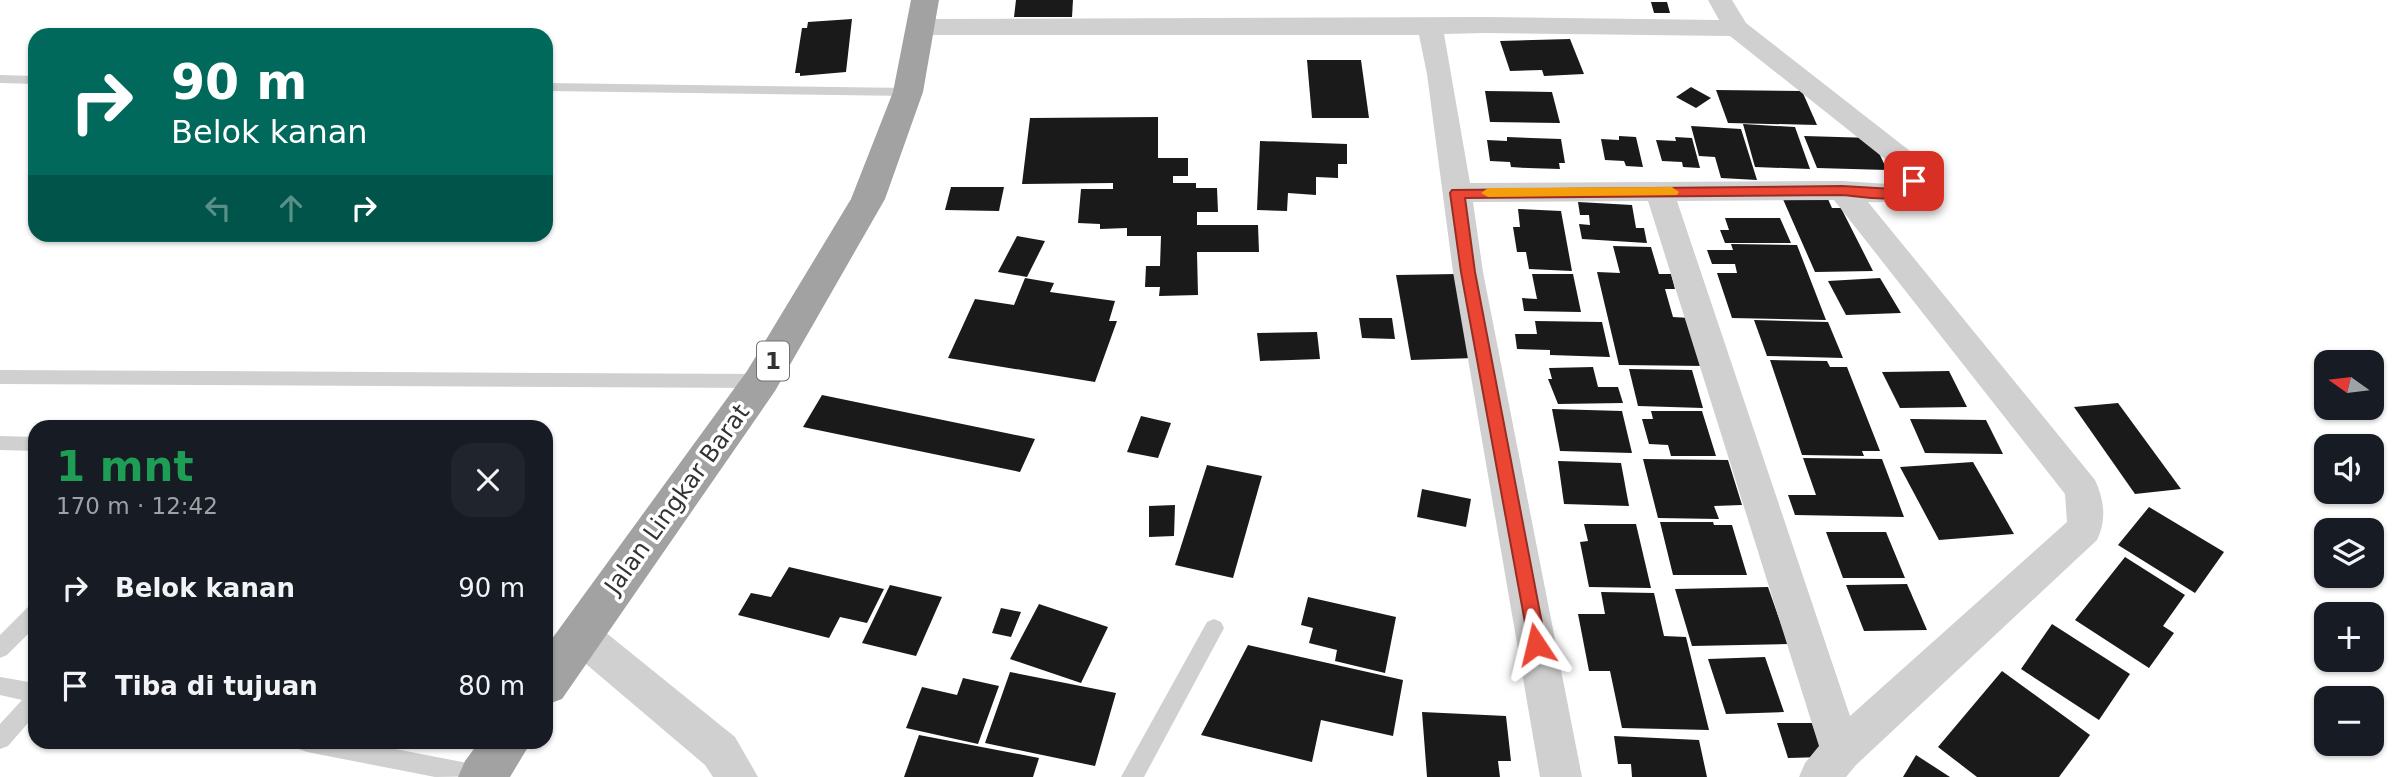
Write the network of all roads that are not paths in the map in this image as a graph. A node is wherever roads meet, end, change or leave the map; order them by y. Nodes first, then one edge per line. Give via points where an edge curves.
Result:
1 (1720, 0) edge
2 (923, 13) edge
3 (1430, 27) junction
4 (1736, 28) junction
5 (0, 79) edge
6 (28, 80) edge
7 (553, 87) edge
8 (908, 92) junction
9 (1842, 190) junction
10 (1660, 192) junction
11 (1457, 193) junction
12 (0, 377) edge
13 (761, 381) junction
14 (0, 443) edge
15 (28, 444) edge
16 (28, 620) edge
17 (1214, 628) dead end
18 (580, 635) junction
19 (0, 649) edge
20 (553, 674) edge
21 (0, 686) edge
22 (28, 692) edge
23 (28, 708) edge
24 (0, 739) edge
25 (363, 749) edge
26 (1831, 764) edge
27 (491, 765) edge
28 (737, 777) edge
29 (1132, 777) edge
30 (1561, 777) edge

1 - 4 street
2 - 3 street
2 - 8 highway, Jalan Lingkar Barat / 1
3 - 4 street
3 - 11 street
4 - 9 street via 1914,168 1914,181 1906,191
5 - 6 lane
7 - 8 lane
8 - 13 highway, Jalan Lingkar Barat / 1 via 868,199
9 - 10 street
9 - 26 street via 2081,490 2086,512 2084,529
10 - 11 street
10 - 26 street
11 - 30 street
12 - 13 lane
13 - 18 highway, Jalan Lingkar Barat / 1
14 - 15 lane
16 - 19 lane
17 - 29 lane
18 - 20 highway, Jalan Lingkar Barat / 1
18 - 28 street via 720,751
21 - 22 lane
23 - 24 lane
25 - 27 lane

